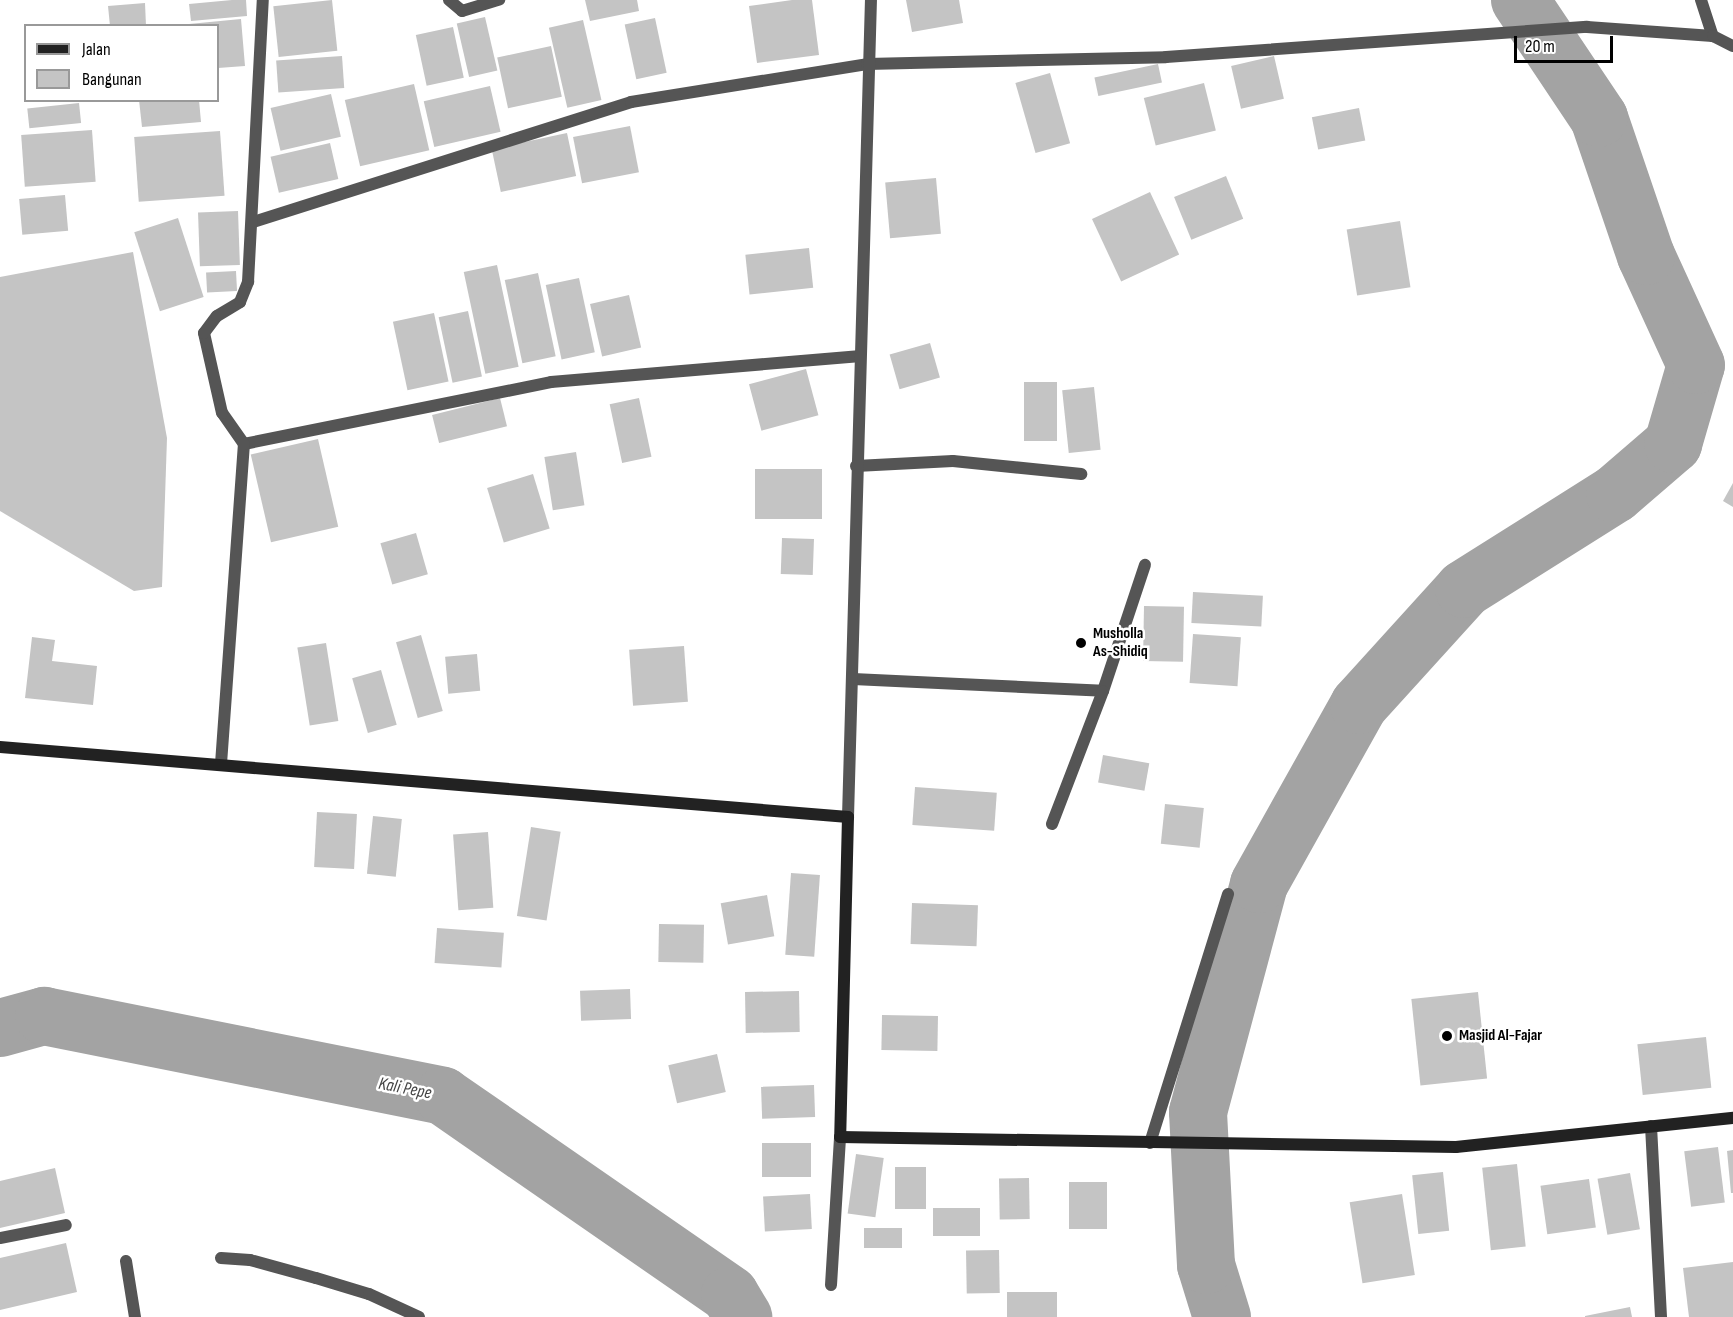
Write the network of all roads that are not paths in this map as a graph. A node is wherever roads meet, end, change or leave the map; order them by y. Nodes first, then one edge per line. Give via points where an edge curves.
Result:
1 (263, 0) edge
2 (449, 0) edge
3 (499, 0) edge
4 (871, 0) edge
5 (1701, 0) edge
6 (1713, 36) junction
7 (1733, 46) edge
8 (867, 64) junction
9 (253, 222) junction
10 (858, 356) junction
11 (244, 444) junction
12 (856, 466) junction
13 (1081, 474) dead end
14 (1146, 565) dead end
15 (853, 679) junction
16 (1103, 691) junction
17 (0, 747) edge
18 (221, 764) junction
19 (848, 817) junction
20 (1052, 824) dead end
21 (1228, 894) dead end
22 (1733, 1118) edge
23 (1651, 1126) junction
24 (840, 1137) junction
25 (1156, 1143) junction
26 (66, 1225) dead end
27 (0, 1238) edge
28 (220, 1258) dead end
29 (126, 1261) dead end
30 (831, 1285) dead end
31 (135, 1317) edge
32 (418, 1317) edge
33 (1661, 1317) edge

1 - 9 street
2 - 3 street via 462,10
4 - 8 street
5 - 6 street
6 - 7 street
6 - 8 street via 1587,27 1166,57
8 - 9 street via 631,102
8 - 10 street
9 - 11 street via 245,294 204,333 222,412
10 - 11 street via 551,382
10 - 12 street
11 - 18 street
12 - 13 street via 953,461
12 - 15 street
14 - 16 street
15 - 16 street
15 - 19 street
16 - 20 street
17 - 18 street
18 - 19 street
19 - 24 street
21 - 25 street
22 - 23 street
23 - 25 street via 1456,1147
23 - 33 street
24 - 25 street
24 - 30 street
26 - 27 street
28 - 32 street via 250,1260 347,1287
29 - 31 street

